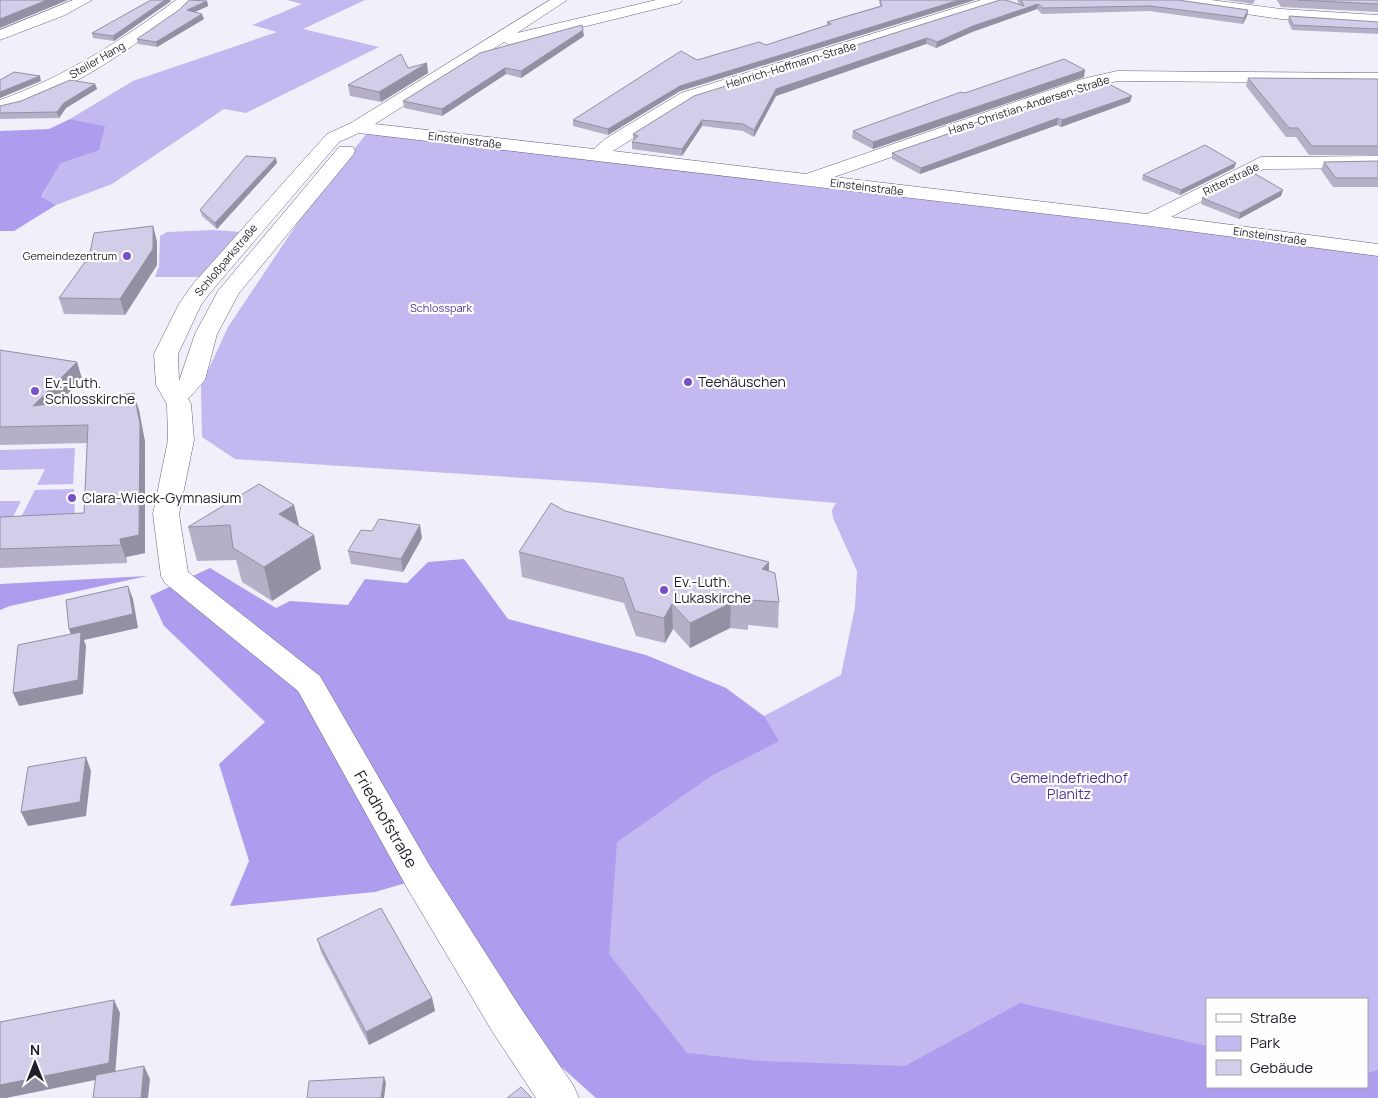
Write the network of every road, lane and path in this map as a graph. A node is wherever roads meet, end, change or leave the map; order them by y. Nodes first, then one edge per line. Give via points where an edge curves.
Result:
1 (85, 0) edge
2 (185, 0) edge
3 (560, 0) edge
4 (675, 0) edge
5 (997, 0) edge
6 (1177, 0) edge
7 (1378, 20) edge
8 (0, 35) edge
9 (492, 44) junction
10 (1378, 78) edge
11 (0, 106) edge
12 (356, 127) junction
13 (598, 156) junction
14 (1378, 162) edge
15 (807, 180) junction
16 (1150, 220) junction
17 (1378, 250) edge
18 (177, 397) junction
19 (558, 1098) edge

1 - 8 street
2 - 11 street, Steiler Hang via 148,29 109,53 49,87
3 - 9 street, Schloßparkstraße
4 - 9 street
5 - 13 street, Heinrich-Hoffmann-Straße via 687,96 611,143
6 - 7 street via 1281,14
9 - 12 street, Schloßparkstraße
10 - 15 street, Hans-Christian-Andersen-Straße via 1117,76 1088,83
12 - 13 street, Einsteinstraße
12 - 18 street, Schloßparkstraße via 354,141 229,291 206,334 193,380
12 - 18 street, Schloßparkstraße via 333,138 190,304 166,354 168,385
13 - 15 street, Einsteinstraße
14 - 16 street, Ritterstraße via 1261,163
15 - 16 street, Einsteinstraße
16 - 17 street, Einsteinstraße
18 - 19 street, Friedhofstraße via 181,440 166,514 175,576 309,684 418,876

